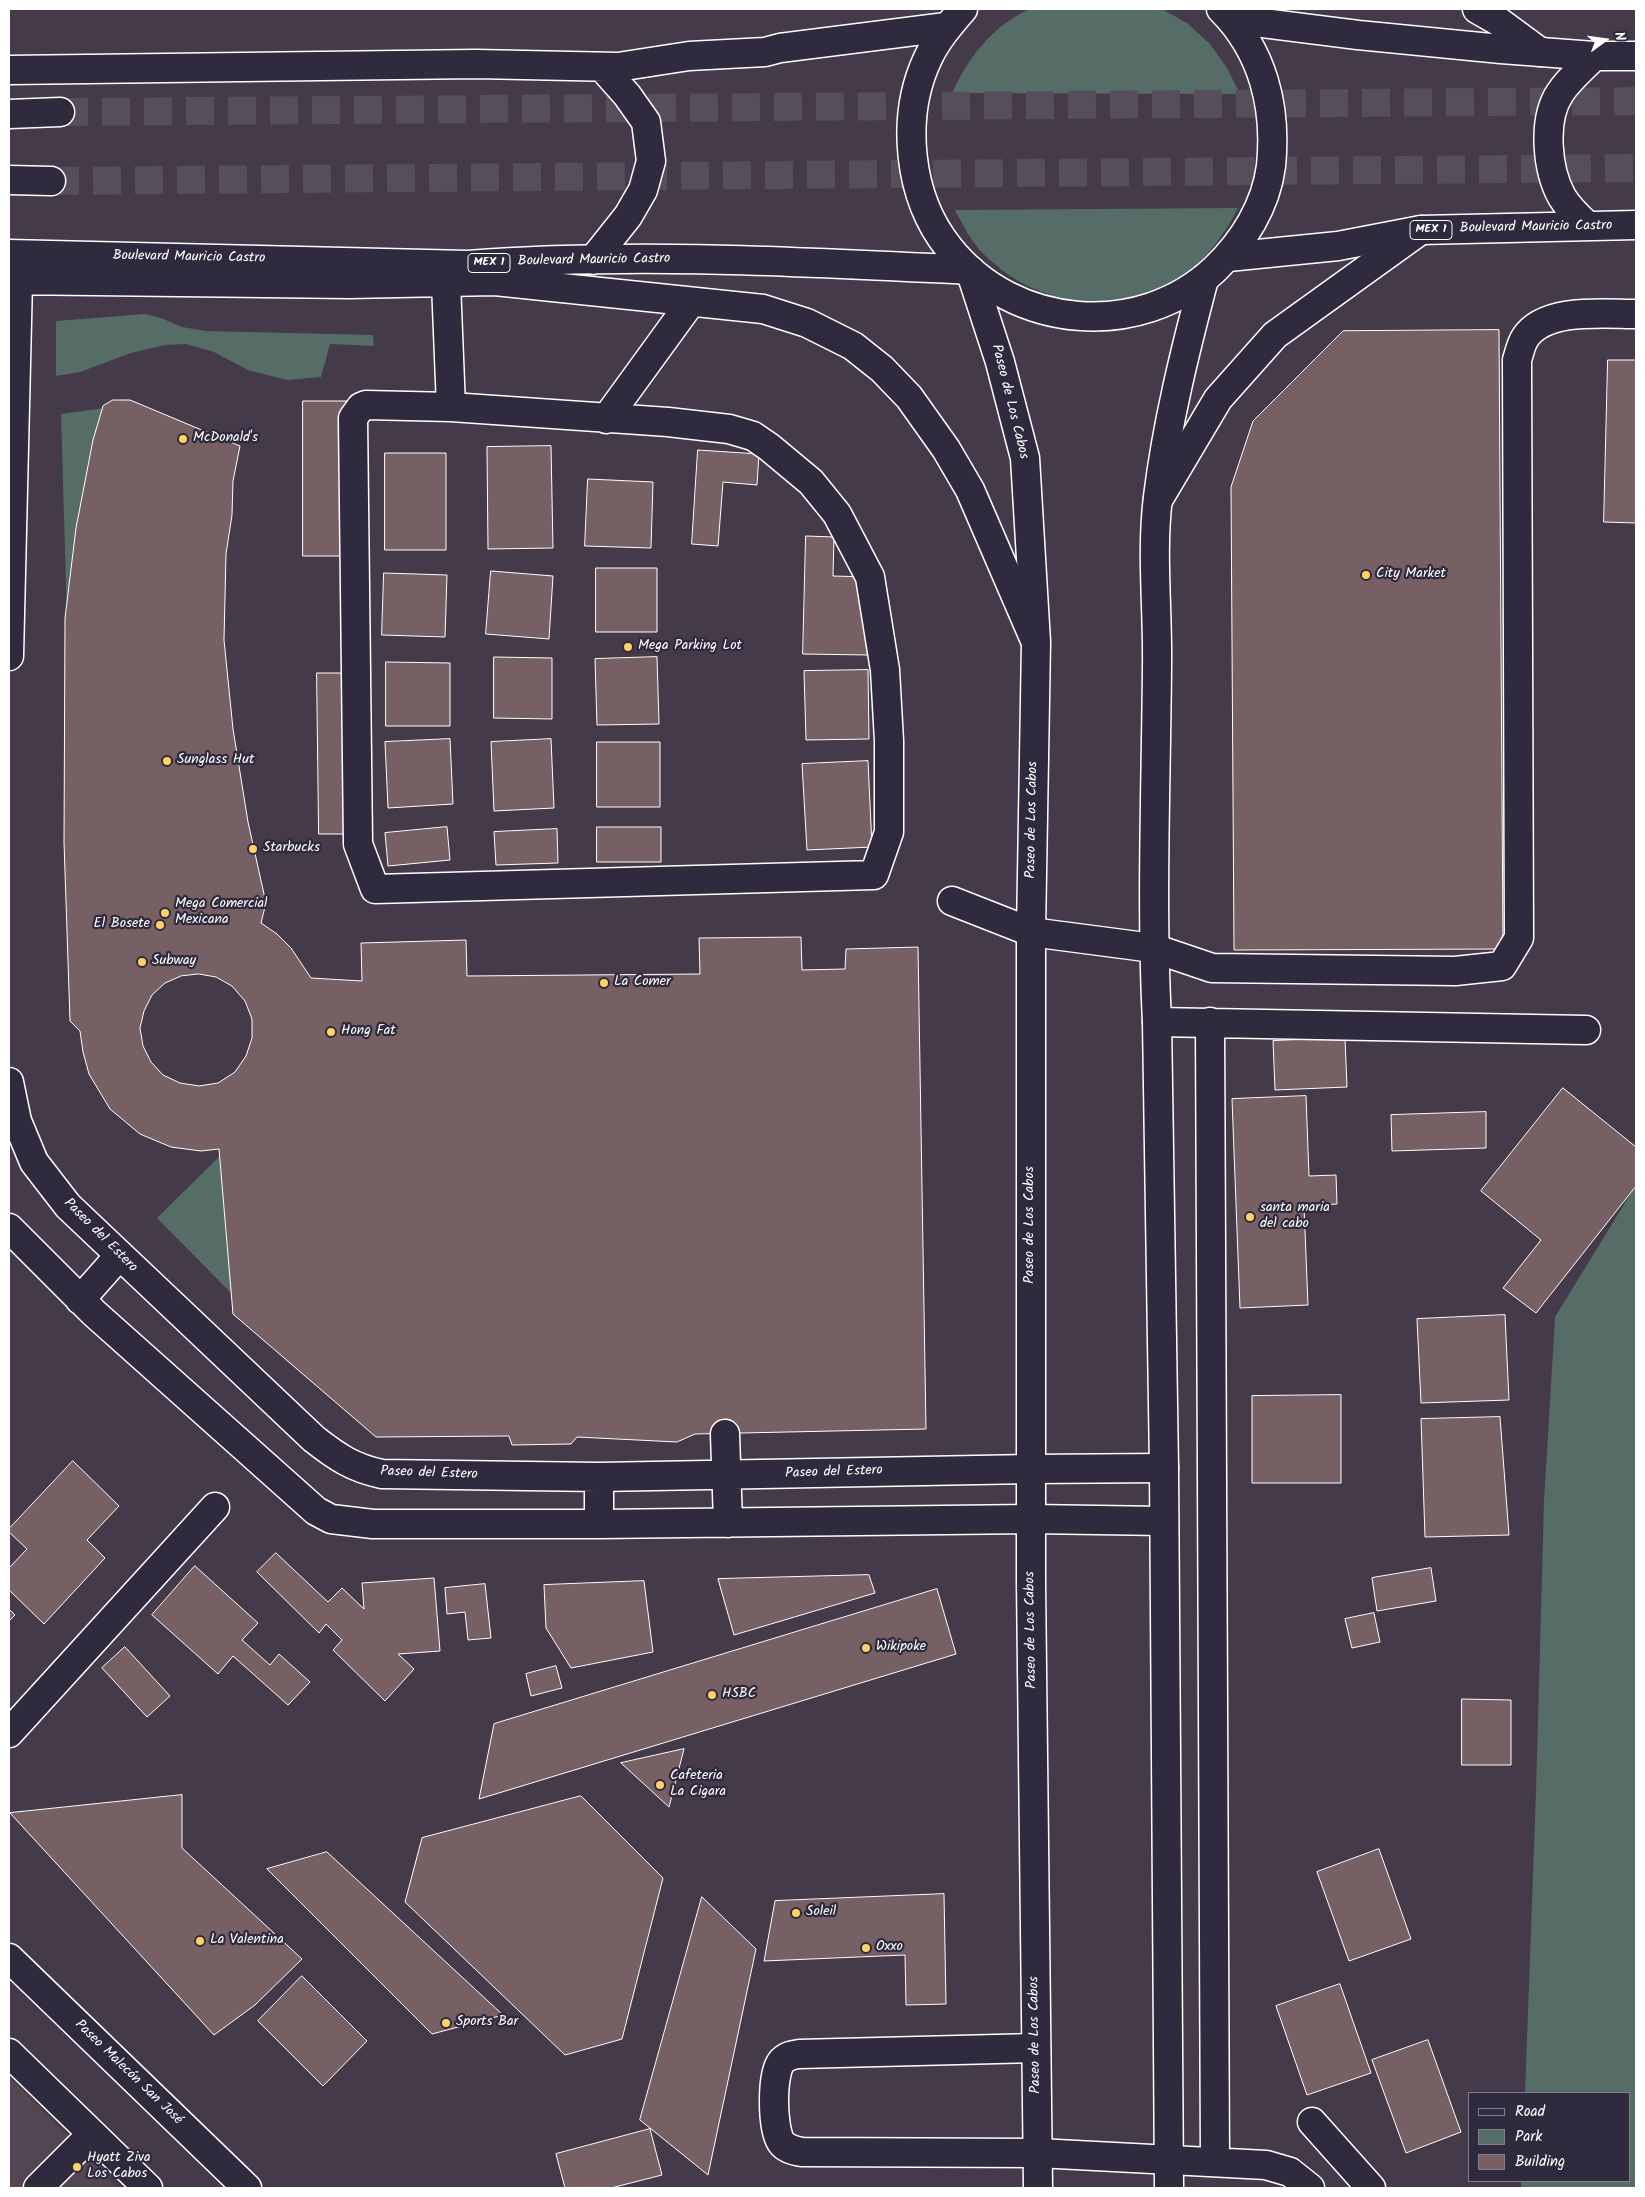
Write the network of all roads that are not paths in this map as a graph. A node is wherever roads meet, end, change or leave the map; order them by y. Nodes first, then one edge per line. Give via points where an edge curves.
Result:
1 (1477, 9) edge
2 (1227, 12) edge
3 (953, 15) edge
4 (1540, 52) junction
5 (1594, 56) junction
6 (1636, 56) edge
7 (602, 67) junction
8 (9, 70) edge
9 (60, 112) tunnel mouth
10 (9, 114) edge
11 (9, 180) edge
12 (51, 181) tunnel mouth
13 (1588, 226) junction
14 (1636, 226) edge
15 (1421, 230) junction
16 (9, 254) edge
17 (1228, 257) junction
18 (593, 260) junction
19 (970, 270) junction
20 (1204, 279) junction
21 (13, 280) edge
22 (446, 283) junction
23 (691, 302) junction
24 (1636, 314) edge
25 (451, 407) junction
26 (606, 419) junction
27 (1158, 500) junction
28 (1036, 642) junction
29 (9, 656) edge
30 (952, 902) dead end
31 (1032, 932) junction
32 (1153, 948) junction
33 (1157, 1022) junction
34 (1210, 1022) junction
35 (1586, 1030) dead end
36 (9, 1082) edge
37 (9, 1228) edge
38 (120, 1256) junction
39 (80, 1300) junction
40 (725, 1434) dead end
41 (1164, 1468) junction
42 (1031, 1469) junction
43 (727, 1476) junction
44 (599, 1477) junction
45 (215, 1507) dead end
46 (1031, 1519) junction
47 (1164, 1521) junction
48 (728, 1523) junction
49 (599, 1524) junction
50 (9, 1733) edge
51 (9, 1958) edge
52 (1036, 2048) junction
53 (9, 2053) edge
54 (1312, 2122) dead end
55 (92, 2134) junction
56 (1038, 2153) junction
57 (1169, 2161) junction
58 (1215, 2162) junction
59 (38, 2188) edge
60 (148, 2188) edge
61 (247, 2188) edge
62 (1038, 2188) edge
63 (1170, 2188) edge
64 (1310, 2188) edge
65 (1371, 2188) edge

1 - 4 main road
2 - 4 main road via 1358,36
2 - 17 main road via 1250,47 1264,77 1274,139 1270,171 1261,202 1247,232
3 - 7 main road via 765,52 688,56
3 - 19 main road via 928,58 917,91 912,125 913,160 921,194 934,224 949,248
4 - 5 main road
5 - 6 main road
5 - 13 main road via 1559,93 1548,124 1554,178 1573,213
7 - 8 main road via 476,64
7 - 18 main road via 646,122 651,161 643,190 628,216
9 - 10 main road
11 - 12 main road
13 - 14 main road, Boulevard Mauricio Castro / MEX 1
13 - 15 main road, Boulevard Mauricio Castro / MEX 1
15 - 17 main road, Boulevard Mauricio Castro / MEX 1 via 1338,246
15 - 27 main road via 1275,335 1218,399
16 - 18 main road, Boulevard Mauricio Castro / MEX 1 via 468,265 542,259
17 - 20 main road
18 - 19 main road, Boulevard Mauricio Castro / MEX 1 via 769,260
19 - 20 main road via 995,289 1024,304 1054,314 1086,318 1117,316 1147,309 1176,297
19 - 28 main road, Paseo de Los Cabos via 1000,362 1025,458
20 - 27 main road via 1166,436
21 - 22 main road
21 - 29 main road
22 - 23 main road via 495,281
22 - 25 main road
23 - 26 main road
23 - 28 main road via 763,309 807,323 853,346 882,369 909,397 970,490
24 - 32 main road via 1570,314 1539,325 1525,338 1517,360 1519,938 1502,966 1455,972 1212,968
25 - 26 main road
25 - 26 main road via 366,406 361,407 353,418 358,844 375,889 874,875 889,832 885,670 870,577 837,514 811,482 753,436 729,429
27 - 32 main road via 1155,544 1157,659
28 - 31 main road, Paseo de Los Cabos
30 - 31 main road
31 - 32 main road
31 - 42 main road, Paseo de Los Cabos
32 - 33 main road
33 - 34 main road
33 - 41 main road
34 - 35 main road
34 - 58 main road
36 - 38 main road, Paseo del Estero via 17,1121 34,1162 68,1206
37 - 39 main road
38 - 39 main road
38 - 44 main road, Paseo del Estero via 339,1459 363,1470 390,1474
39 - 49 main road via 316,1511 332,1519 373,1524
40 - 43 main road
41 - 42 main road, Paseo del Estero
41 - 47 main road
42 - 43 main road, Paseo del Estero
42 - 46 main road, Paseo de Los Cabos
43 - 44 main road, Paseo del Estero
43 - 48 main road
44 - 49 main road
45 - 50 main road
46 - 47 main road
46 - 48 main road
46 - 52 main road, Paseo de Los Cabos
47 - 57 main road
48 - 49 main road
51 - 61 main road, Paseo Malecón San José
52 - 56 main road, Paseo de Los Cabos
52 - 56 main road via 787,2056 780,2062 775,2075 775,2120 782,2143 790,2150 801,2152
53 - 55 main road
54 - 65 main road
55 - 59 main road
55 - 60 main road
56 - 57 main road
56 - 62 main road, Paseo de Los Cabos
57 - 58 main road
57 - 63 main road
58 - 64 main road via 1266,2165 1290,2172

